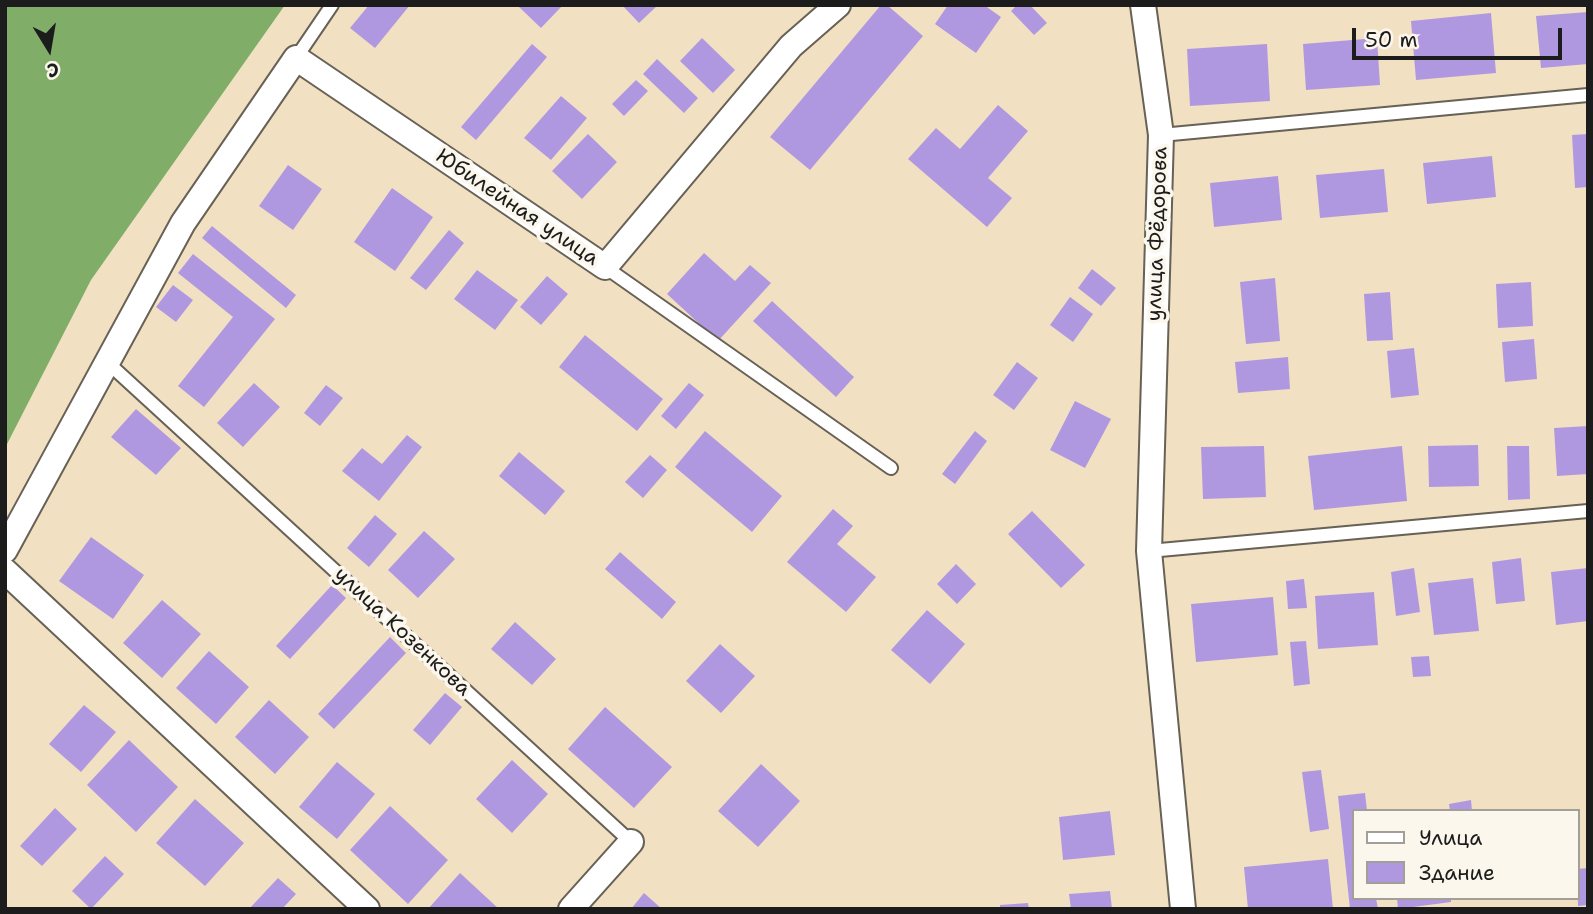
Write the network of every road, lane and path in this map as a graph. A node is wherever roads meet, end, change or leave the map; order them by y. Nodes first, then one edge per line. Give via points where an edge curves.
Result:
1 (331, 5) edge
2 (838, 5) edge
3 (1143, 5) edge
4 (296, 58) junction
5 (1588, 95) edge
6 (1161, 135) junction
7 (605, 267) junction
8 (107, 362) junction
9 (891, 468) dead end
10 (1588, 511) edge
11 (5, 550) edge
12 (1149, 551) junction
13 (5, 571) edge
14 (631, 842) joint
15 (367, 909) edge
16 (571, 909) edge
17 (1183, 909) edge

1 - 4 lane
2 - 7 street, Юбилейная улица via 791,46
3 - 6 street
4 - 7 street, Юбилейная улица
4 - 8 street via 183,223
5 - 6 lane, улица Фёдорова
6 - 12 street, улица Фёдорова
7 - 9 lane
8 - 11 street
8 - 14 lane, улица Козенкова
10 - 12 lane
12 - 17 street, улица Фёдорова
13 - 15 street
14 - 16 street, улица Козенкова

